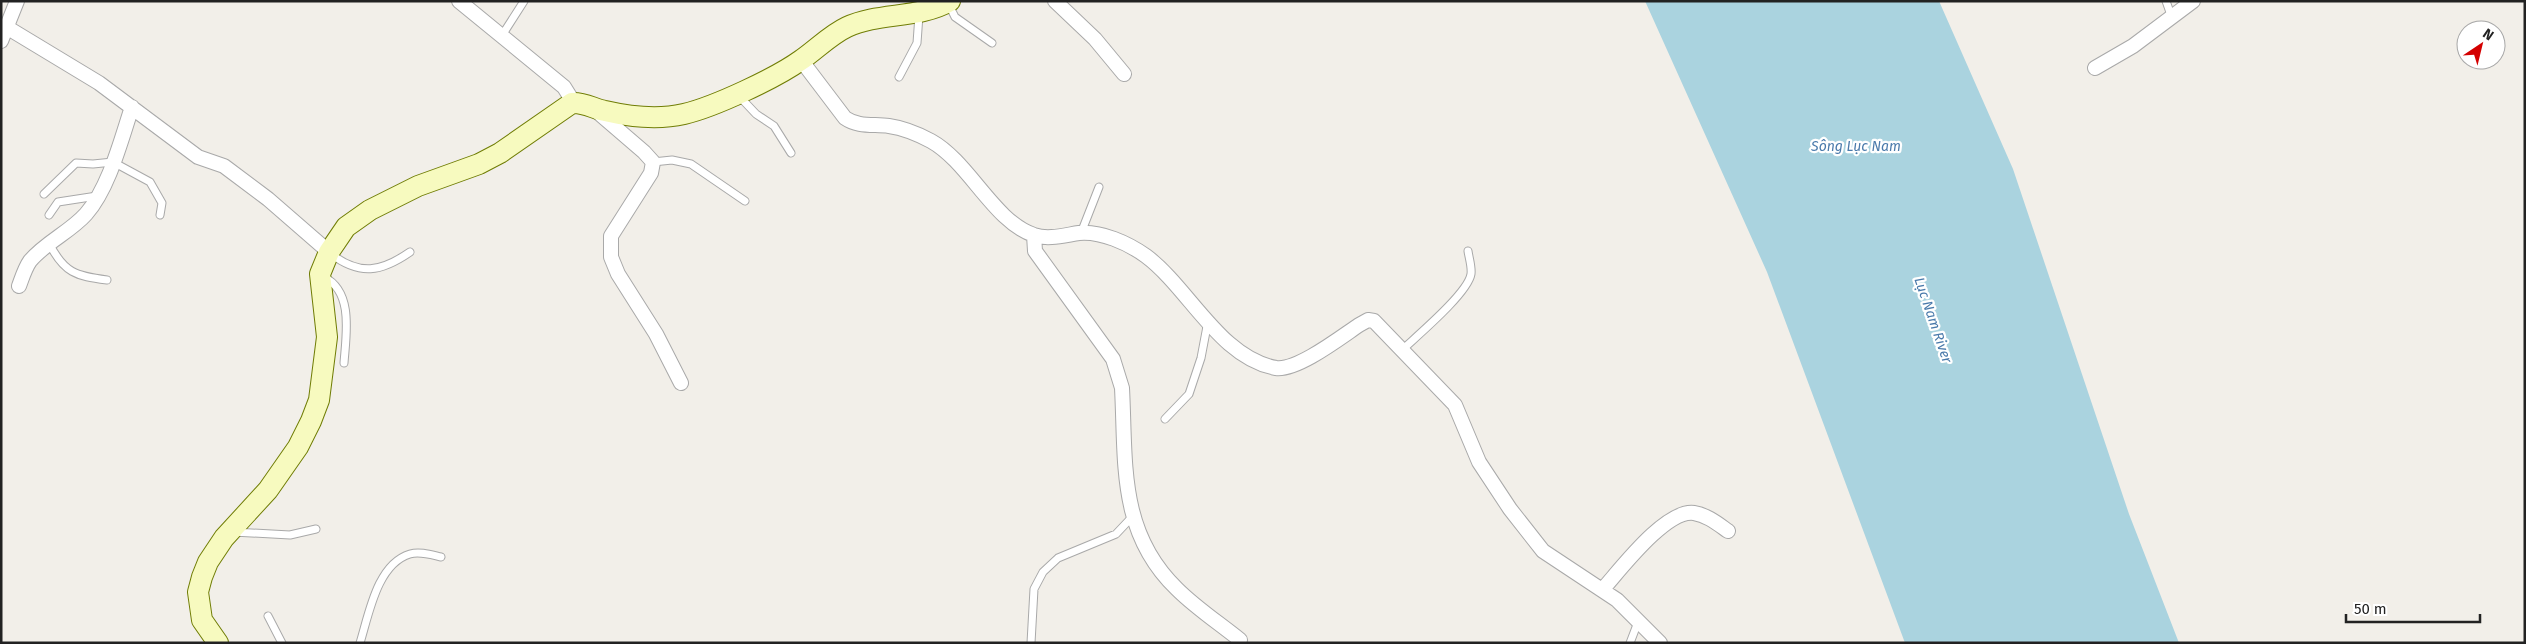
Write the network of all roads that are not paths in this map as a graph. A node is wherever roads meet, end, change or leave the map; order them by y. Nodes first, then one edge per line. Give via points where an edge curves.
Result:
1 (17, 1) edge
2 (459, 1) edge
3 (516, 1) edge
4 (524, 1) edge
5 (1055, 1) edge
6 (2166, 1) edge
7 (2192, 1) edge
8 (949, 2) edge
9 (518, 12) junction
10 (919, 12) junction
11 (2172, 18) junction
12 (8, 28) junction
13 (501, 37) junction
14 (1, 41) edge
15 (992, 43) dead end
16 (801, 60) junction
17 (2095, 68) dead end
18 (1124, 74) dead end
19 (899, 76) dead end
20 (737, 94) junction
21 (574, 103) junction
22 (132, 107) junction
23 (594, 108) junction
24 (791, 153) dead end
25 (113, 162) junction
26 (653, 162) junction
27 (1099, 187) dead end
28 (44, 194) dead end
29 (98, 196) junction
30 (745, 201) dead end
31 (48, 215) dead end
32 (160, 215) dead end
33 (1081, 233) junction
34 (1034, 236) junction
35 (49, 243) junction
36 (1468, 251) dead end
37 (329, 252) junction
38 (410, 252) dead end
39 (320, 274) junction
40 (107, 280) dead end
41 (19, 286) dead end
42 (1208, 321) junction
43 (1402, 350) junction
44 (344, 363) dead end
45 (681, 382) dead end
46 (1165, 419) dead end
47 (1134, 516) junction
48 (316, 529) dead end
49 (1728, 531) dead end
50 (230, 532) junction
51 (441, 557) dead end
52 (1603, 589) junction
53 (268, 616) dead end
54 (1638, 622) junction
55 (1240, 640) dead end
56 (218, 643) edge
57 (282, 643) edge
58 (360, 643) edge
59 (1030, 643) edge
60 (1630, 643) edge
61 (1660, 643) edge

1 - 12 street
2 - 13 street
3 - 9 lane
4 - 9 lane
5 - 18 street via 1095,39
6 - 11 lane
7 - 11 street
8 - 10 street
8 - 15 lane via 955,17
9 - 13 lane
10 - 16 street via 848,26 820,43
10 - 19 lane via 917,43
11 - 17 street
12 - 14 street
12 - 22 street via 99,83
13 - 21 street via 564,87
16 - 20 street
16 - 34 street via 845,118 853,124 906,130 931,141 947,152 997,208
20 - 23 street via 685,114 649,118
20 - 24 lane via 756,114 774,126
21 - 23 street
21 - 37 street via 500,153 418,186 370,210 346,227
22 - 25 street
22 - 37 street via 198,157 224,166
23 - 26 street
25 - 28 lane via 76,163
25 - 29 street
25 - 32 lane via 150,182 162,203
26 - 30 lane via 672,160 691,164
26 - 45 street via 650,173 611,236 609,246 618,274 656,334
27 - 33 lane
29 - 31 lane via 58,202
29 - 35 street via 75,226
33 - 34 street
33 - 42 street via 1115,240 1145,255 1178,285
34 - 47 street via 1035,251 1113,358 1119,374 1127,497
35 - 40 lane via 66,266 80,277
35 - 41 street via 30,262
36 - 43 lane via 1472,272 1456,299
37 - 38 lane via 346,265 363,269 394,263
37 - 39 street
39 - 44 lane via 332,281 343,297 347,328
39 - 50 street via 327,337 319,400 298,447 268,490
42 - 43 street via 1239,351 1278,368 1294,366 1368,320 1383,328
42 - 46 lane via 1189,394
43 - 52 street via 1455,405 1479,462 1510,509 1544,551
47 - 55 street via 1139,535 1152,559 1177,589
47 - 59 lane via 1116,534 1058,558 1043,572 1034,589
48 - 50 lane via 290,535
49 - 52 street via 1706,517 1692,513 1681,515 1647,540
50 - 56 street via 208,562 198,592 202,620
51 - 58 lane via 410,554 393,564 382,577
52 - 54 street
53 - 57 lane
54 - 60 lane
54 - 61 street

